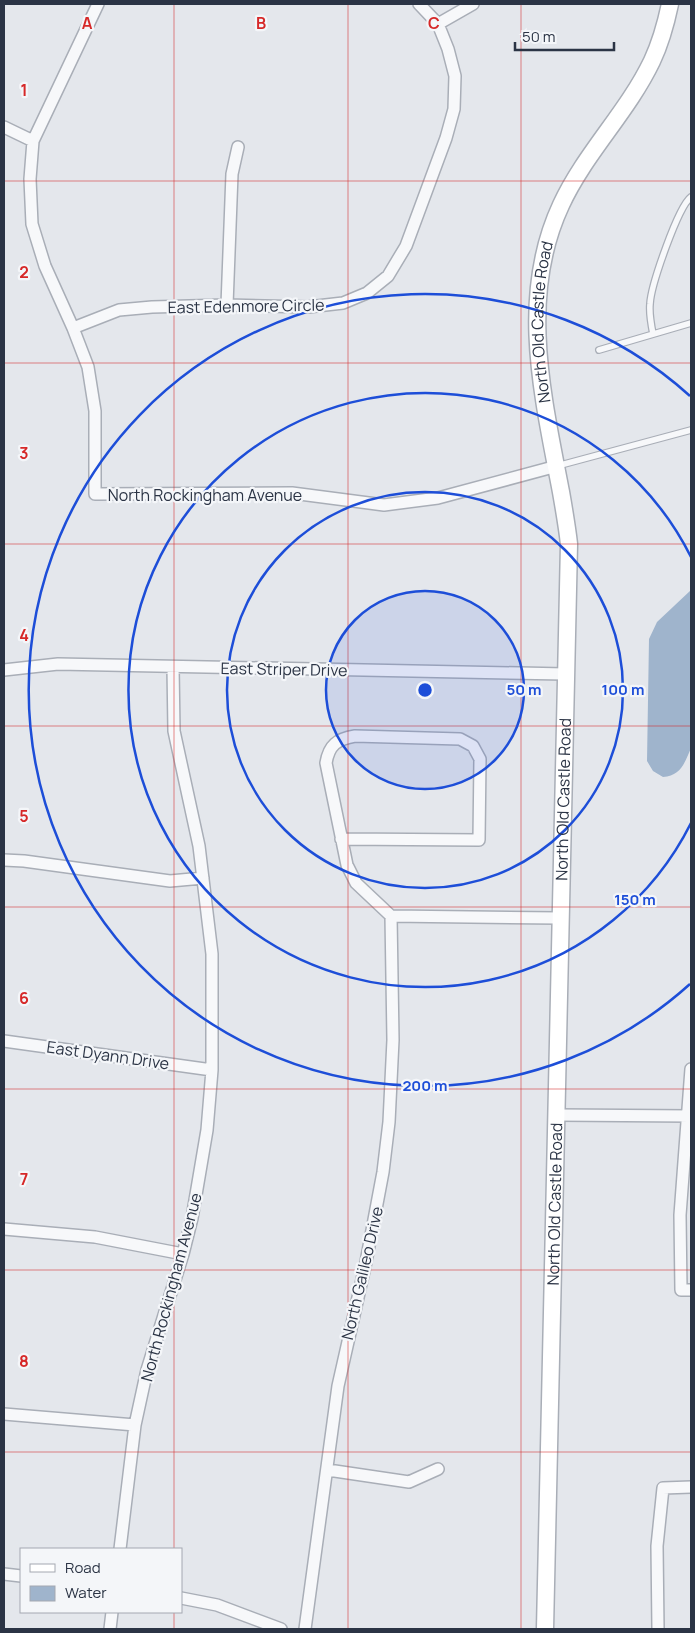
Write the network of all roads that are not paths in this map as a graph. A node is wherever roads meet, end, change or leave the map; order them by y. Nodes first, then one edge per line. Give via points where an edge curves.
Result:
1 (98, 4) edge
2 (419, 4) edge
3 (473, 4) edge
4 (670, 4) edge
5 (438, 24) junction
6 (4, 127) edge
7 (33, 142) junction
8 (238, 147) dead end
9 (691, 197) edge
10 (227, 305) junction
11 (691, 323) edge
12 (73, 328) junction
13 (653, 334) junction
14 (599, 350) dead end
15 (691, 430) edge
16 (557, 466) junction
17 (173, 667) junction
18 (4, 670) edge
19 (566, 674) junction
20 (342, 839) junction
21 (4, 860) edge
22 (203, 878) junction
23 (391, 916) junction
24 (559, 918) junction
25 (4, 1042) edge
26 (691, 1069) edge
27 (212, 1070) junction
28 (558, 1115) junction
29 (689, 1116) edge
30 (4, 1229) edge
31 (183, 1254) junction
32 (686, 1290) edge
33 (4, 1414) edge
34 (135, 1425) junction
35 (438, 1469) dead end
36 (328, 1470) junction
37 (691, 1488) edge
38 (120, 1548) edge
39 (4, 1574) edge
40 (20, 1576) edge
41 (182, 1598) edge
42 (112, 1613) edge
43 (110, 1629) edge
44 (281, 1629) edge
45 (305, 1629) edge
46 (545, 1629) edge
47 (658, 1629) edge

1 - 7 street, North Rockingham Avenue
2 - 5 street, East Edenmore Circle
3 - 5 street
4 - 16 street, North Old Castle Road via 652,61 575,177 548,238 536,307 537,340 540,376
5 - 10 street, East Edenmore Circle via 455,76 454,108 406,246 388,276 367,293 343,303 308,307
6 - 7 street
7 - 12 street, North Rockingham Avenue via 30,179 32,224 45,266
8 - 10 street via 232,174
9 - 13 lane via 680,211 653,288 650,319
10 - 12 street, East Edenmore Circle via 120,310
11 - 13 lane
12 - 16 street, North Rockingham Avenue via 88,367 95,411 95,494 292,493 384,505 438,498
13 - 14 lane
15 - 16 lane
16 - 19 street, North Old Castle Road via 569,544
17 - 18 street, East Striper Drive via 58,664
17 - 19 street, East Striper Drive
17 - 22 street, North Rockingham Avenue via 174,731 193,814
19 - 24 street, North Old Castle Road
20 - 20 street via 326,763 328,750 340,739 355,736 460,739 473,746 480,759 479,840
20 - 23 street via 347,865 356,883
21 - 22 street via 170,881
22 - 27 street, North Rockingham Avenue via 212,954
23 - 24 street
23 - 36 street, North Galileo Drive via 393,1040 389,1122 366,1262 338,1386
24 - 28 street, North Old Castle Road
25 - 27 street, East Dyann Drive
26 - 29 street
27 - 31 street, North Rockingham Avenue via 200,1181
28 - 29 street
28 - 46 street, North Old Castle Road
29 - 32 street via 680,1215
30 - 31 street via 95,1237
31 - 34 street, North Rockingham Avenue via 147,1370
33 - 34 street
34 - 38 street, North Rockingham Avenue
35 - 36 street via 409,1482
36 - 45 street, North Galileo Drive
37 - 47 street via 663,1488 657,1546
39 - 40 street
41 - 44 street via 218,1605
42 - 43 street

